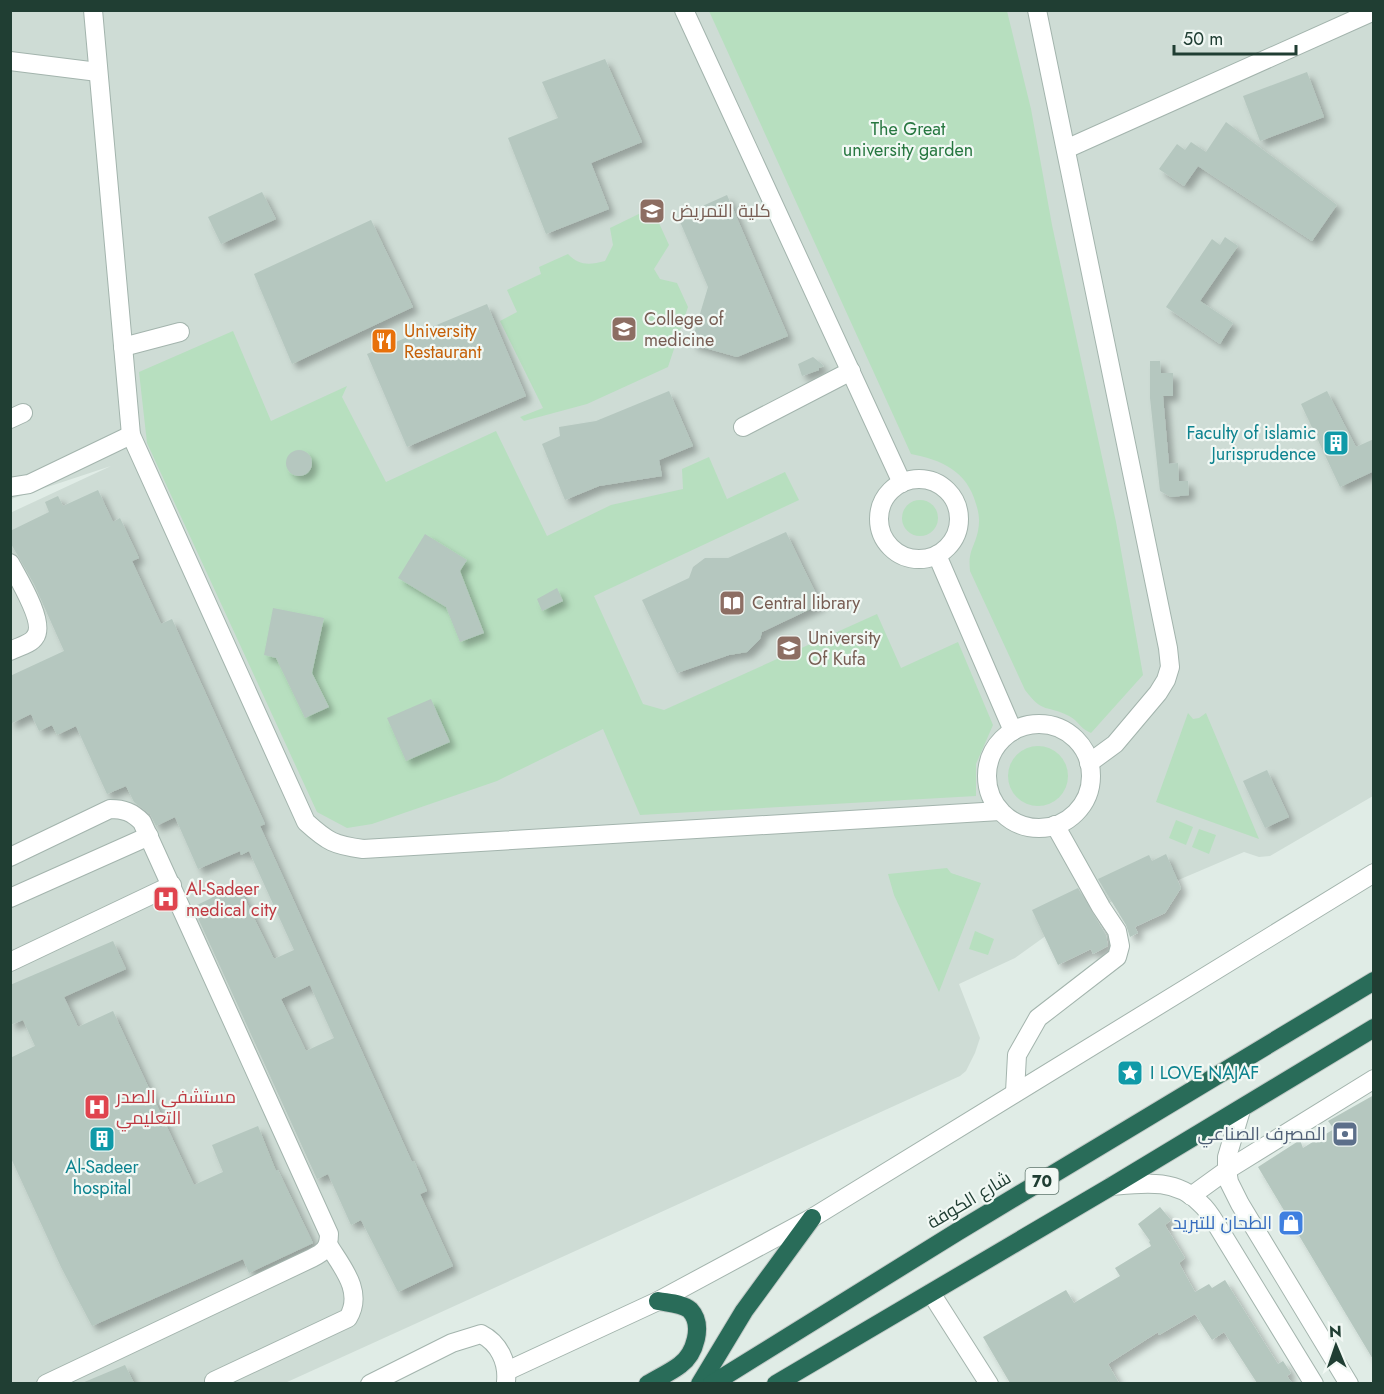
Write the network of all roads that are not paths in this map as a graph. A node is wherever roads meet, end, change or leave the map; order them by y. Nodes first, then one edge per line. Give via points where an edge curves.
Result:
1 (93, 10) edge
2 (684, 10) edge
3 (1037, 10) edge
4 (1374, 11) edge
5 (10, 61) edge
6 (98, 72) junction
7 (1066, 149) junction
8 (180, 332) dead end
9 (123, 347) junction
10 (851, 371) junction
11 (743, 427) dead end
12 (131, 435) junction
13 (902, 483) junction
14 (10, 487) edge
15 (937, 555) junction
16 (10, 563) edge
17 (10, 651) edge
18 (1013, 730) junction
19 (1089, 763) junction
20 (1000, 811) junction
21 (1055, 825) junction
22 (149, 836) junction
23 (10, 857) edge
24 (1374, 873) edge
25 (172, 885) junction
26 (10, 898) edge
27 (10, 962) edge
28 (1374, 981) edge
29 (1374, 1028) edge
30 (1374, 1079) edge
31 (1015, 1092) junction
32 (1241, 1110) junction
33 (1227, 1170) junction
34 (1112, 1186) junction
35 (1191, 1196) junction
36 (812, 1218) junction
37 (329, 1246) junction
38 (931, 1293) junction
39 (658, 1301) junction
40 (507, 1377) edge
41 (214, 1381) dead end
42 (46, 1383) edge
43 (370, 1383) edge
44 (648, 1383) edge
45 (700, 1383) edge
46 (712, 1383) edge
47 (776, 1383) edge
48 (989, 1383) edge
49 (1314, 1383) edge
50 (1349, 1383) edge

1 - 6 street
2 - 10 street
3 - 7 street
4 - 7 street
5 - 6 street
6 - 9 street
7 - 19 street via 1170,667 1158,693 1115,744
8 - 9 street
9 - 12 street
10 - 11 street
10 - 13 street
12 - 14 street via 29,484
12 - 20 street via 306,822 339,846 363,849
13 - 15 street via 882,506 883,536 891,547 912,558
13 - 15 street via 929,480 942,486 958,508 960,522 956,535
15 - 18 street
16 - 17 street via 38,620 39,632 34,640
18 - 19 street via 1044,724 1059,728 1083,748
18 - 20 street via 1001,740 987,767 991,798
19 - 21 street via 1088,794 1081,807
20 - 21 street via 1025,826
21 - 31 street via 1117,931 1120,946 1117,957 1038,1018 1017,1054
22 - 23 street via 133,813 110,809
22 - 25 street
22 - 26 street
24 - 31 street
25 - 27 street
25 - 37 street via 324,1220
28 - 46 highway, شارع الكوفة / 70
29 - 32 highway, 70
30 - 33 street
31 - 36 street
32 - 33 street
32 - 34 highway, 70
33 - 35 street
33 - 50 street via 1240,1204
34 - 35 street via 1151,1182 1166,1184
34 - 38 highway, 70
35 - 49 street via 1218,1227
36 - 39 street
36 - 45 highway via 744,1311
37 - 41 street via 353,1285 348,1318
37 - 42 street via 312,1258
38 - 47 highway, 70
38 - 48 street
39 - 40 street
39 - 44 highway via 690,1311 698,1334 692,1352 681,1365
40 - 43 street via 501,1353 491,1339 481,1334 452,1342

